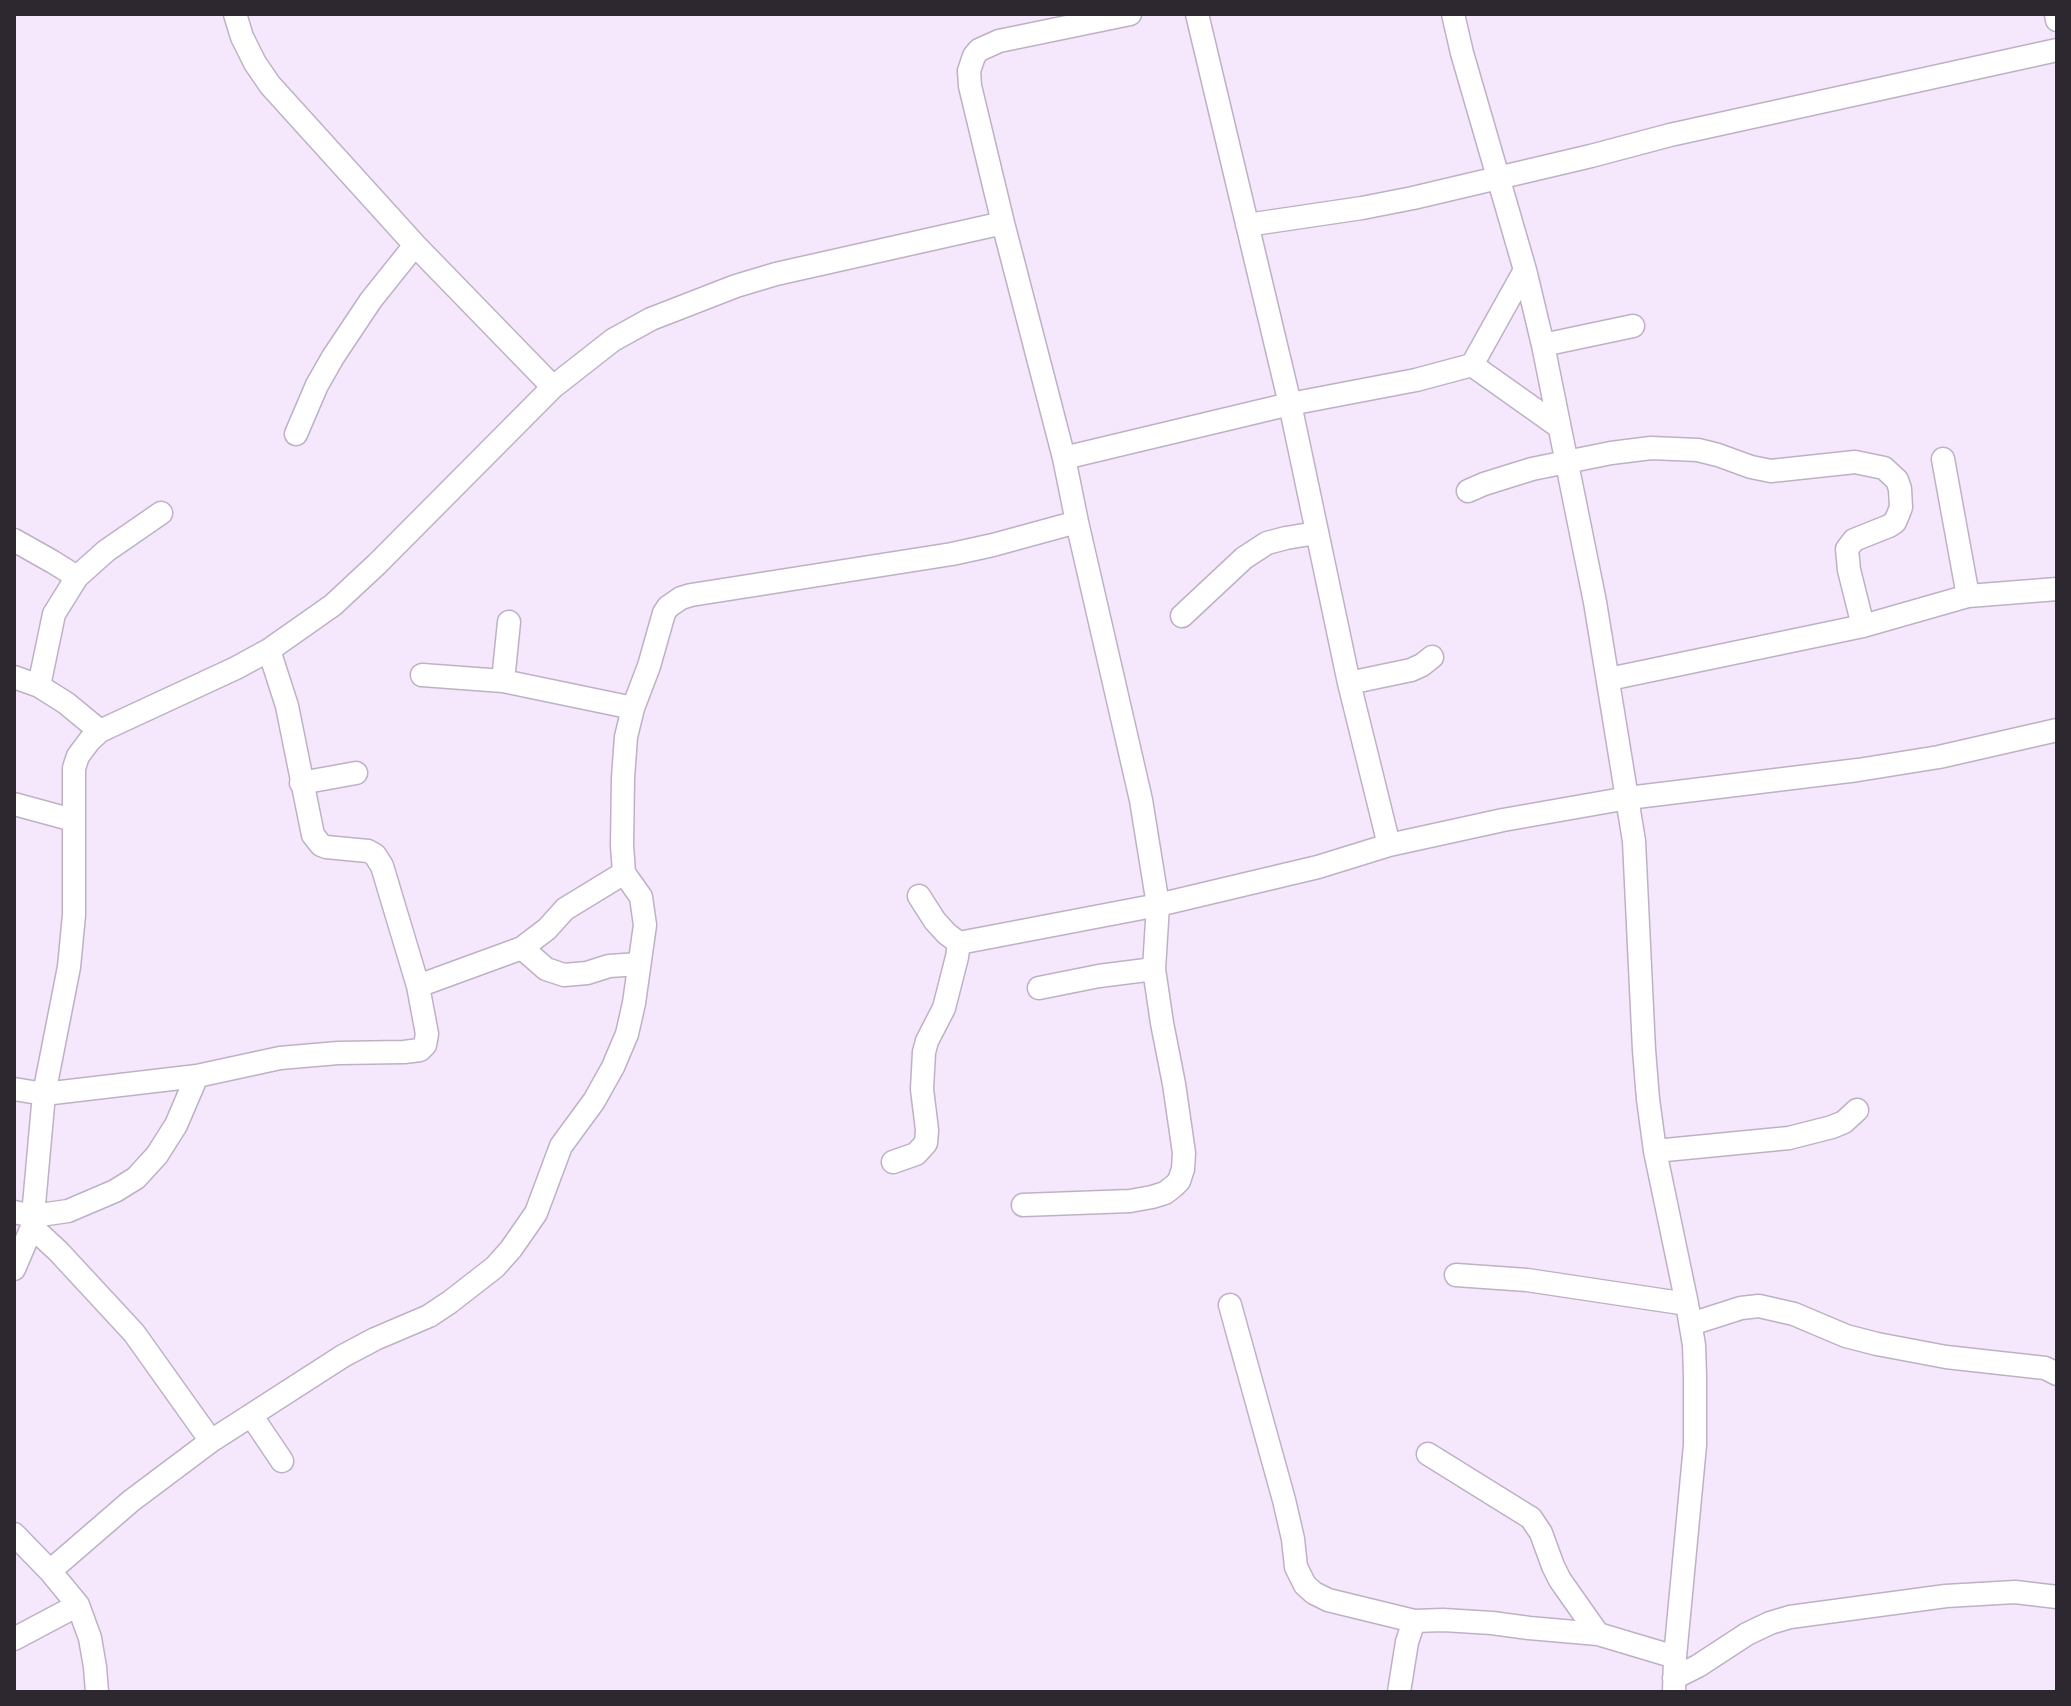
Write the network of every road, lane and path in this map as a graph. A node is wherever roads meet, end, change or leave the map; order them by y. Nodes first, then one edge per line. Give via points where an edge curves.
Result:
1 (235, 14) edge
2 (1130, 14) edge
3 (1197, 14) edge
4 (1453, 14) edge
5 (2056, 14) edge
6 (2057, 20) edge
7 (2057, 50) edge
8 (1499, 179) junction
9 (1003, 223) junction
10 (1247, 225) junction
11 (415, 245) junction
12 (1525, 270) junction
13 (1633, 326) dead end
14 (1543, 345) junction
15 (1472, 365) junction
16 (553, 387) junction
17 (1290, 404) junction
18 (1558, 426) junction
19 (296, 434) dead end
20 (1064, 458) junction
21 (1943, 459) dead end
22 (1567, 461) junction
23 (1468, 491) dead end
24 (161, 513) dead end
25 (1077, 522) junction
26 (1316, 533) junction
27 (14, 540) edge
28 (77, 577) junction
29 (2057, 589) edge
30 (1968, 596) junction
31 (1182, 616) dead end
32 (509, 622) dead end
33 (1863, 626) junction
34 (269, 650) junction
35 (1432, 657) dead end
36 (422, 675) dead end
37 (14, 677) edge
38 (1609, 679) junction
39 (503, 681) junction
40 (1349, 683) junction
41 (39, 686) junction
42 (633, 708) junction
43 (2057, 730) edge
44 (100, 731) junction
45 (356, 773) dead end
46 (301, 783) junction
47 (1628, 798) junction
48 (14, 804) edge
49 (73, 820) junction
50 (1389, 845) junction
51 (624, 873) junction
52 (919, 896) dead end
53 (1158, 905) junction
54 (959, 943) junction
55 (522, 948) junction
56 (639, 964) junction
57 (1154, 969) junction
58 (418, 986) junction
59 (1039, 988) dead end
60 (197, 1076) junction
61 (14, 1089) edge
62 (44, 1094) junction
63 (1857, 1110) dead end
64 (1655, 1151) junction
65 (893, 1162) dead end
66 (1023, 1205) dead end
67 (27, 1218) edge
68 (14, 1269) edge
69 (1456, 1275) dead end
70 (1230, 1305) dead end
71 (1689, 1314) junction
72 (2057, 1374) edge
73 (251, 1415) junction
74 (211, 1441) junction
75 (1428, 1454) dead end
76 (282, 1461) dead end
77 (14, 1534) edge
78 (50, 1571) junction
79 (2057, 1597) edge
80 (78, 1605) junction
81 (1414, 1621) junction
82 (1598, 1634) junction
83 (14, 1639) edge
84 (1674, 1676) edge
85 (97, 1692) edge
86 (1399, 1692) edge

1 - 11 street via 270,85
2 - 9 street via 999,41 974,56 970,86
3 - 10 street
4 - 8 street
5 - 6 street
7 - 8 street via 1670,135
8 - 10 street
8 - 12 street
9 - 16 street via 722,291 613,340
9 - 20 street
10 - 17 street
11 - 16 street
11 - 19 street via 333,357
12 - 14 street
12 - 15 street
13 - 14 street
14 - 18 street
15 - 17 street
15 - 18 street
16 - 34 street via 333,605
17 - 20 street
17 - 26 street
18 - 22 street
20 - 25 street
21 - 30 street
22 - 23 street
22 - 33 street via 1667,448 1698,450 1771,471 1855,462 1884,468 1900,489 1895,522 1854,540 1847,549
22 - 38 street
24 - 28 street
25 - 42 street via 952,554 681,598 664,613
25 - 53 street via 1141,800
26 - 31 street via 1267,543
26 - 40 street
27 - 28 street
28 - 41 street via 54,614
29 - 30 street
30 - 33 street
32 - 39 street
33 - 38 street
34 - 44 street
34 - 46 street via 287,706
35 - 40 street via 1411,670
36 - 39 street
37 - 41 street
38 - 47 street
39 - 42 street
40 - 50 street
41 - 44 street
42 - 51 street via 623,778
43 - 47 street via 1892,765
44 - 49 street via 74,768
45 - 46 street
46 - 58 street via 316,840 326,847 368,851 382,866
47 - 50 street
47 - 64 street
48 - 49 street
49 - 62 street via 69,967
50 - 53 street
51 - 55 street via 565,909
51 - 56 street via 643,903
52 - 54 street via 935,921
53 - 54 street
53 - 57 street
54 - 65 street via 944,1008 924,1052 926,1143 916,1154
55 - 56 street via 546,969 564,975
55 - 58 street
56 - 73 street via 627,1034 613,1067 561,1146 536,1213 511,1249 475,1284 429,1316 343,1356
57 - 59 street
57 - 66 street via 1184,1153 1179,1181 1165,1193 1130,1201
58 - 60 street via 427,1038 420,1050 280,1058
60 - 62 street
60 - 67 street via 176,1125 136,1178 68,1211
61 - 62 street
62 - 67 street
63 - 64 street via 1832,1127 1789,1138
64 - 71 street
67 - 68 street
67 - 74 street via 134,1333
69 - 71 street via 1527,1280
70 - 81 street via 1300,1577 1328,1600
71 - 72 street via 1759,1306 1877,1344
71 - 84 street via 1695,1445
73 - 74 street
73 - 76 street
74 - 78 street
75 - 82 street via 1531,1518 1560,1580
77 - 78 street
78 - 80 street
79 - 84 street via 2015,1592 1946,1596 1790,1617 1747,1634
80 - 83 street
80 - 85 street via 90,1638
81 - 82 street
81 - 86 street
82 - 84 street

